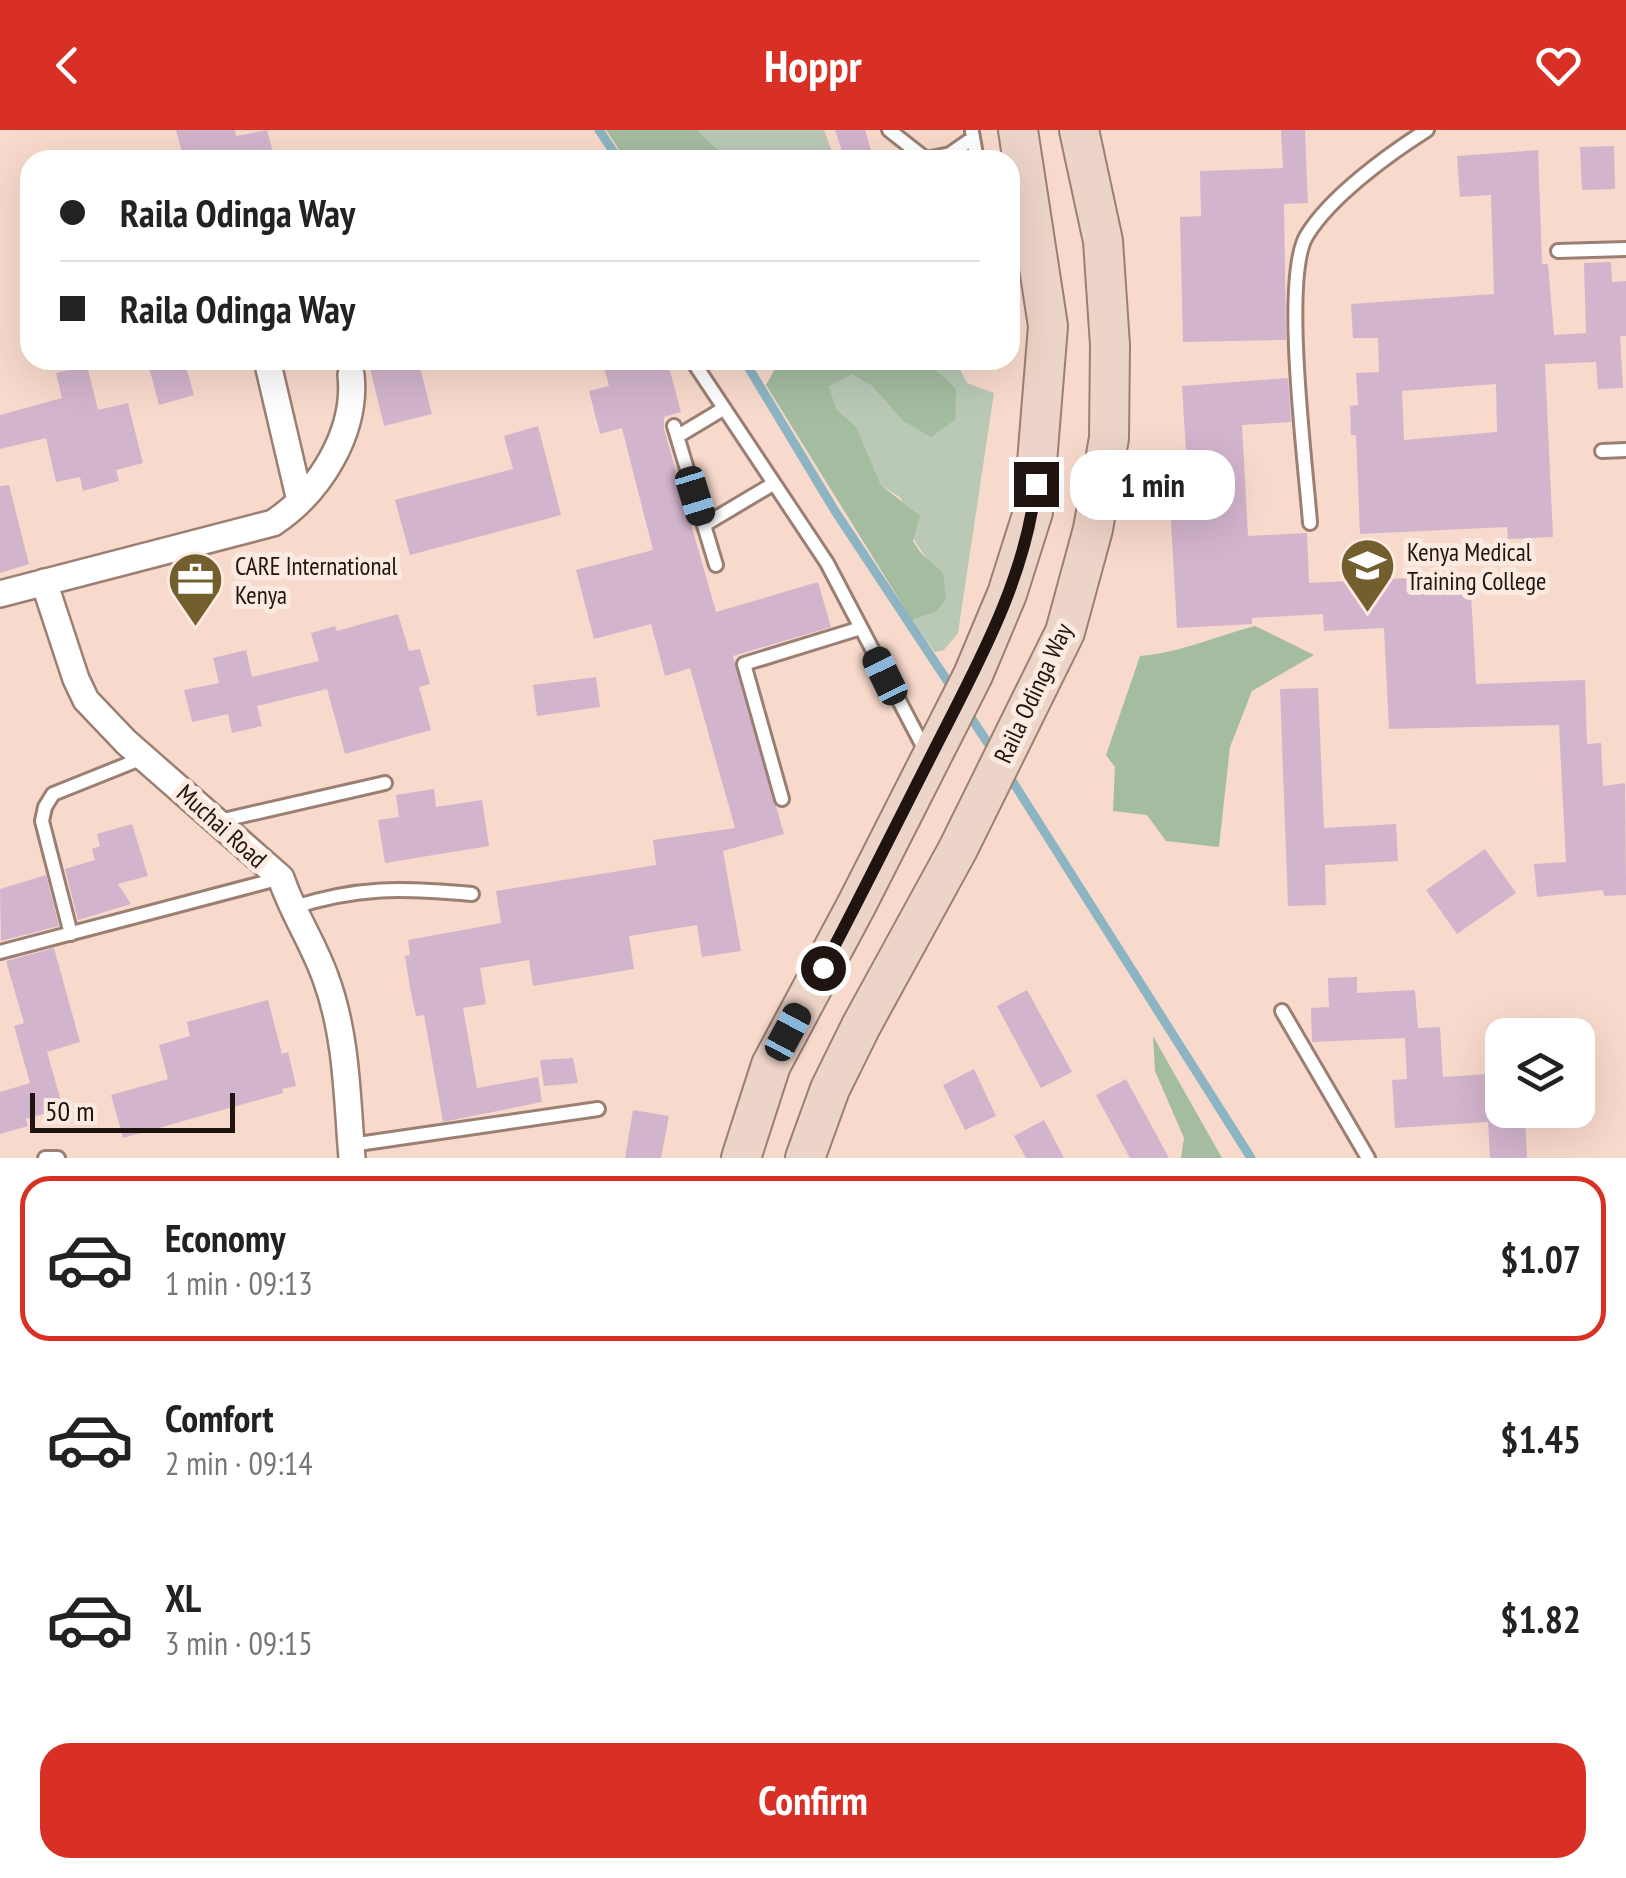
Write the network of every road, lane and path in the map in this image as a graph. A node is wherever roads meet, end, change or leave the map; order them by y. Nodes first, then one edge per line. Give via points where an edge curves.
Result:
1 (888, 130) edge
2 (1018, 130) edge
3 (1079, 130) edge
4 (1427, 130) edge
5 (913, 150) edge
6 (1626, 249) edge
7 (1558, 251) dead end
8 (269, 370) edge
9 (698, 370) edge
10 (352, 375) dead end
11 (722, 409) junction
12 (1626, 450) edge
13 (1602, 451) dead end
14 (773, 484) junction
15 (300, 502) junction
16 (1310, 523) dead end
17 (704, 525) junction
18 (716, 565) dead end
19 (44, 582) junction
20 (0, 594) edge
21 (861, 628) junction
22 (145, 758) junction
23 (930, 758) junction
24 (384, 782) dead end
25 (782, 799) dead end
26 (219, 821) junction
27 (281, 878) junction
28 (472, 894) dead end
29 (291, 908) junction
30 (71, 934) junction
31 (0, 952) edge
32 (1282, 1011) dead end
33 (598, 1108) dead end
34 (352, 1152) edge
35 (45, 1158) edge
36 (58, 1158) edge
37 (740, 1158) edge
38 (806, 1158) edge
39 (1368, 1158) edge

1 - 5 lane
2 - 23 main road via 1048,326 1033,512 1008,594
3 - 38 main road, Raila Odinga Way via 1103,241 1110,345 1110,438 1093,528 1065,632 861,1026
4 - 16 lane via 1346,191 1305,237 1294,292
6 - 7 lane
8 - 15 street
9 - 11 lane
10 - 15 street via 349,423
11 - 14 lane
11 - 17 lane via 676,431
12 - 13 lane
14 - 17 lane
14 - 21 lane
15 - 19 street via 273,523
17 - 18 lane
19 - 20 street
19 - 22 street, Muchai Road via 86,700
21 - 23 lane
21 - 25 lane via 744,664
22 - 26 street, Muchai Road
22 - 30 lane via 53,794 45,807 42,821
23 - 37 main road via 770,1065
24 - 26 lane
26 - 27 street, Muchai Road
27 - 29 street, Muchai Road
27 - 30 lane
28 - 29 lane via 372,890
29 - 34 street, Muchai Road via 338,1018
30 - 31 lane
32 - 39 lane
33 - 34 lane
35 - 36 lane

